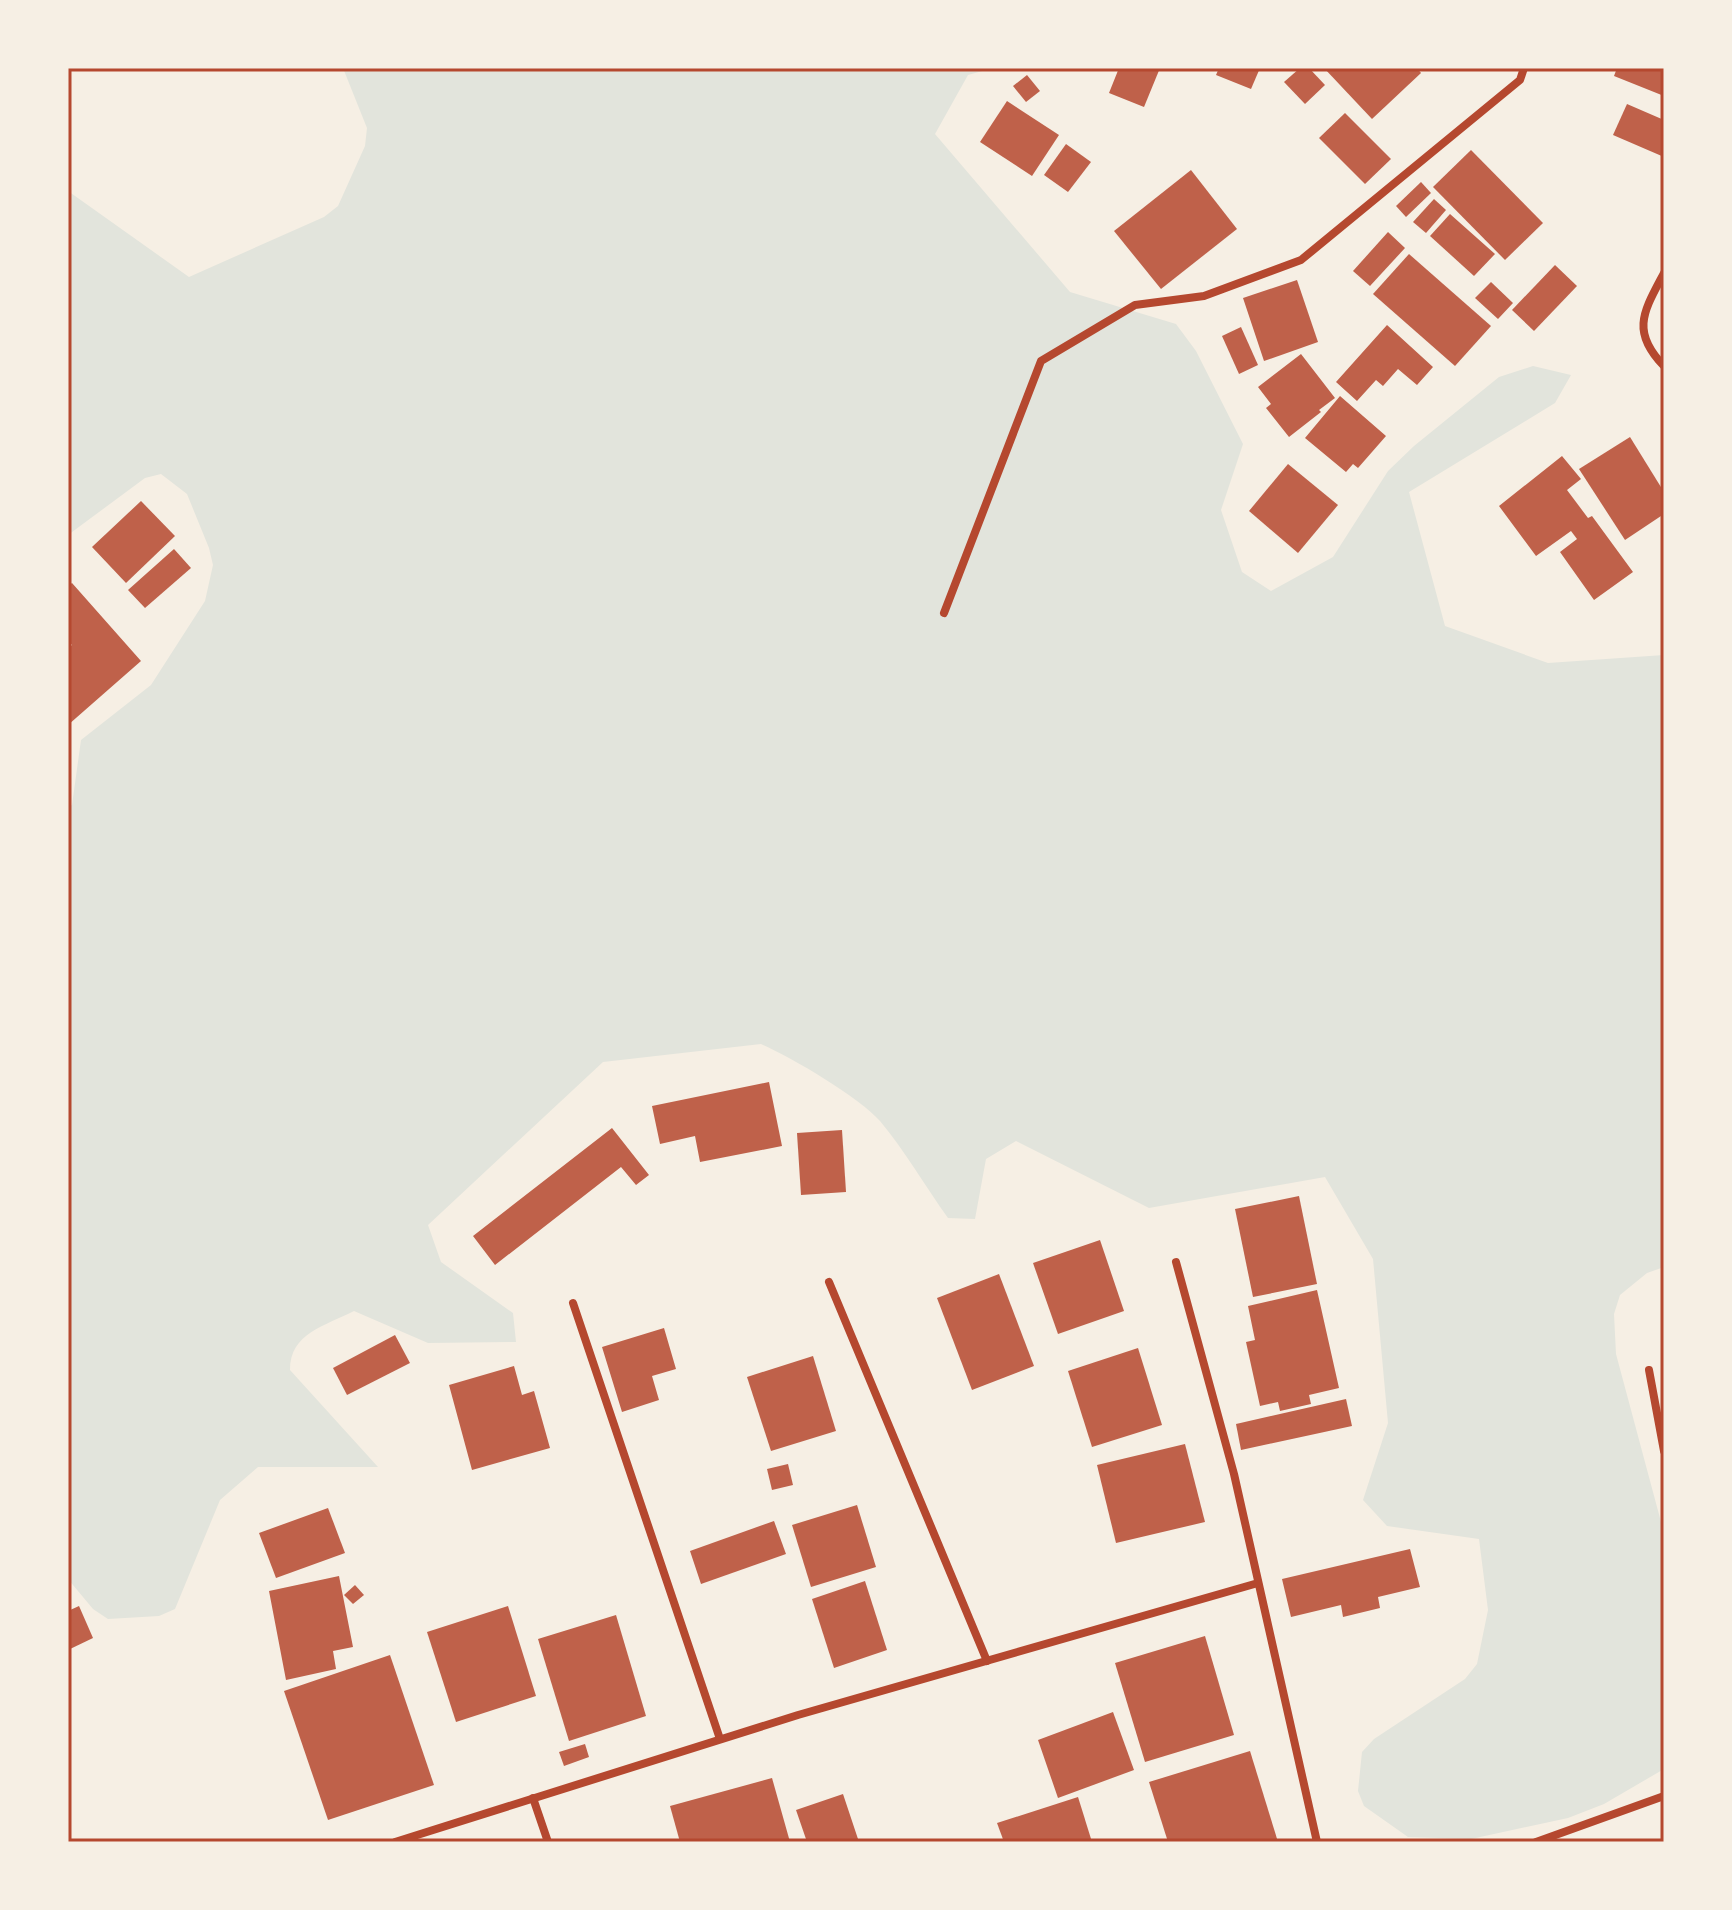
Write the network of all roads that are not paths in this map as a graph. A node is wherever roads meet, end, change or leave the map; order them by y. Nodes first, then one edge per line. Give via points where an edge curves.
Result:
1 (1524, 68) edge
2 (1664, 273) edge
3 (1664, 366) edge
4 (944, 613) dead end
5 (1176, 1262) dead end
6 (829, 1282) dead end
7 (573, 1303) dead end
8 (1649, 1370) dead end
9 (1664, 1451) edge
10 (1258, 1583) junction
11 (987, 1661) junction
12 (720, 1739) junction
13 (1664, 1796) edge
14 (533, 1798) junction
15 (395, 1842) edge
16 (548, 1842) edge
17 (1317, 1842) edge
18 (1536, 1842) edge

1 - 4 street via 1520,80 1301,260 1204,296 1135,305 1041,361
2 - 3 street via 1643,317 1643,337
5 - 10 street
6 - 11 street
7 - 12 street
8 - 9 street
10 - 11 street
10 - 17 street
11 - 12 street
12 - 14 street
13 - 18 street
14 - 15 street
14 - 16 street

